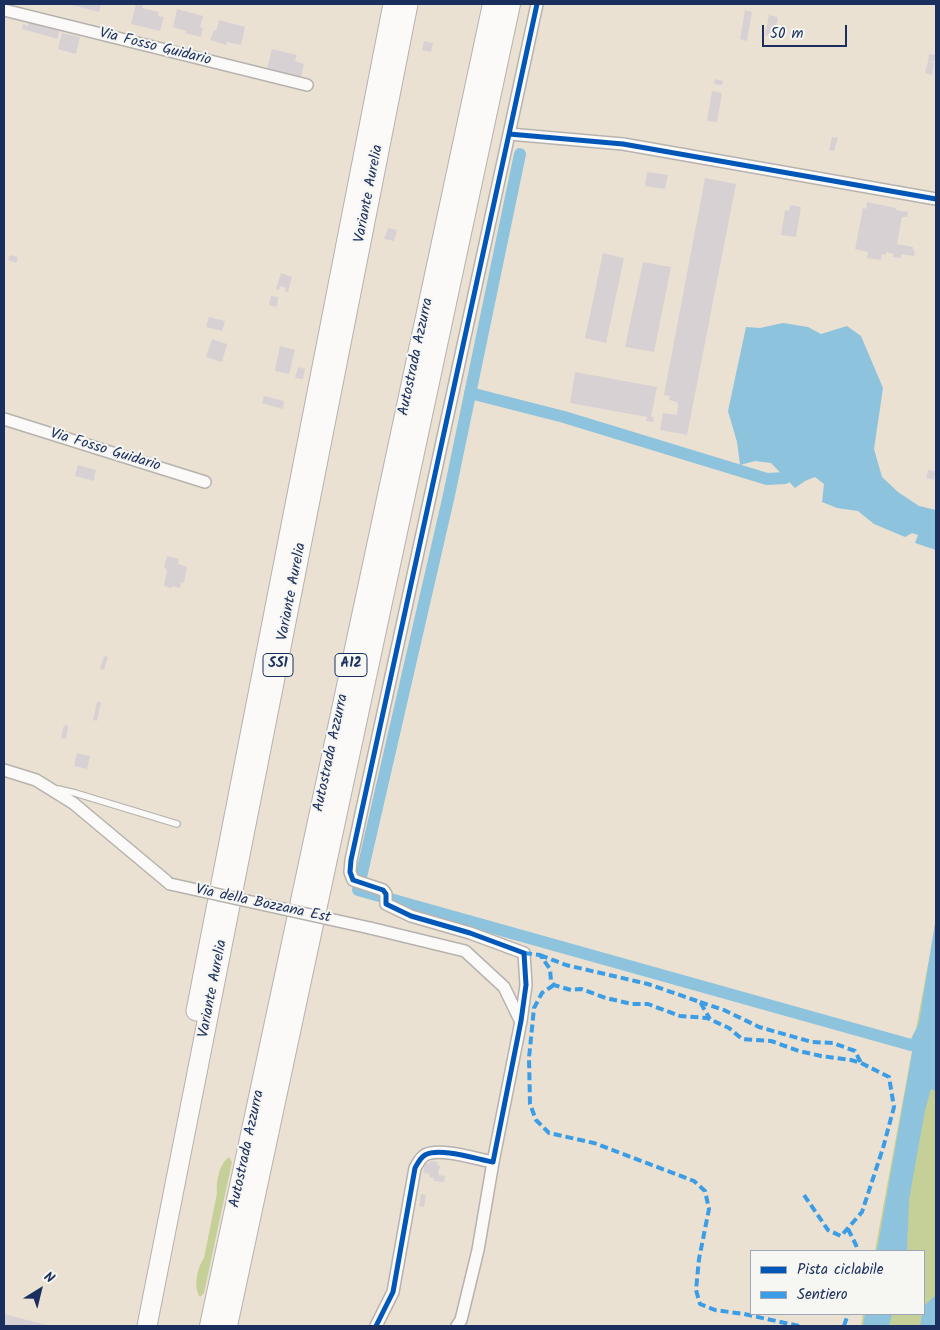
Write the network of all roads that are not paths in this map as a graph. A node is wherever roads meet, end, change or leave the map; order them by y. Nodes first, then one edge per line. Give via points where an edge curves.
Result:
1 (393, 4) edge
2 (408, 4) edge
3 (493, 4) edge
4 (510, 4) edge
5 (537, 4) edge
6 (4, 10) edge
7 (307, 85) dead end
8 (509, 134) junction
9 (936, 199) edge
10 (4, 419) edge
11 (205, 482) dead end
12 (4, 770) edge
13 (51, 788) junction
14 (177, 824) dead end
15 (521, 1021) junction
16 (493, 1162) junction
17 (134, 1326) edge
18 (147, 1326) edge
19 (210, 1326) edge
20 (227, 1326) edge
21 (376, 1326) edge
22 (457, 1326) edge

1 - 17 highway, Variante Aurelia / SS1
2 - 18 highway, Variante Aurelia / SS1
3 - 19 highway, Autostrada Azzurra / A12
4 - 20 highway, Autostrada Azzurra / A12
5 - 8 street
6 - 7 street, Via Fosso Guidario
8 - 9 street via 623,144
8 - 15 street via 350,872 353,880 383,890 386,899 411,916 524,953 526,985
10 - 11 street, Via Fosso Guidario
12 - 13 street, Via della Bozzana Est
13 - 14 lane
13 - 15 street, Via della Bozzana Est, bridge via 170,884 466,951 504,987
15 - 16 street
16 - 21 street via 437,1151 420,1158 415,1168 393,1292
16 - 22 street via 478,1250

